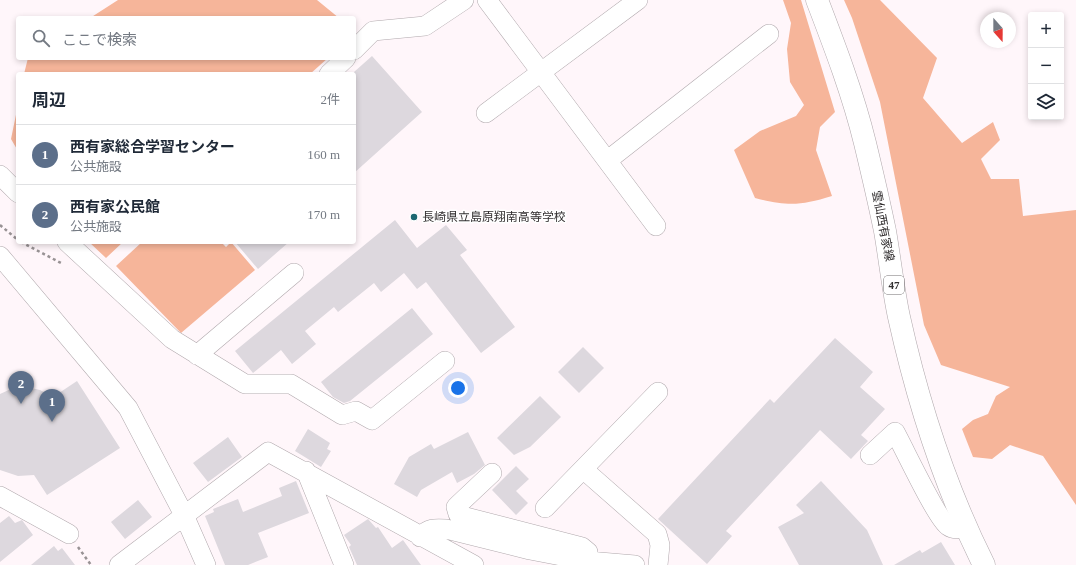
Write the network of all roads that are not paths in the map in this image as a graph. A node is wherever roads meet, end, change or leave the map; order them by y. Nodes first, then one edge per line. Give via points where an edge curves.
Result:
1 (464, 0) edge
2 (488, 0) edge
3 (638, 0) edge
4 (817, 0) edge
5 (769, 34) dead end
6 (356, 48) edge
7 (344, 60) edge
8 (331, 72) edge
9 (541, 72) junction
10 (486, 113) dead end
11 (608, 160) junction
12 (0, 175) edge
13 (16, 191) edge
14 (656, 226) dead end
15 (69, 244) edge
16 (0, 256) edge
17 (294, 273) dead end
18 (197, 355) junction
19 (446, 361) dead end
20 (658, 392) dead end
21 (870, 455) dead end
22 (583, 469) junction
23 (306, 471) junction
24 (492, 473) dead end
25 (0, 496) edge
26 (545, 508) dead end
27 (184, 515) junction
28 (966, 527) junction
29 (69, 534) dead end
30 (420, 537) junction
31 (588, 561) junction
32 (119, 565) edge
33 (206, 565) edge
34 (344, 565) edge
35 (474, 565) edge
36 (635, 565) edge
37 (658, 565) edge
38 (984, 565) edge

1 - 6 street via 425,26 373,32
2 - 9 street
3 - 9 street
4 - 28 main road, 雲仙西有家線 / 47 via 843,68 864,141 885,230 899,317 916,381 936,449
5 - 11 street
7 - 8 street
9 - 10 street
9 - 11 street
11 - 14 street
12 - 13 street
15 - 18 street via 172,339
16 - 27 street via 128,408
17 - 18 street
18 - 19 street via 245,384 291,384 342,415 356,411 372,420
20 - 22 street
21 - 28 street via 895,432 946,526 953,529
22 - 26 street
22 - 37 street via 657,534 660,545
23 - 27 street via 268,452
23 - 30 street
23 - 34 street
24 - 31 street via 456,507 458,514 582,547 588,552
25 - 29 street
27 - 32 street
27 - 33 street
28 - 38 main road, 雲仙西有家線 / 47
30 - 31 street via 433,528 446,529 530,550
30 - 35 street
31 - 36 street

